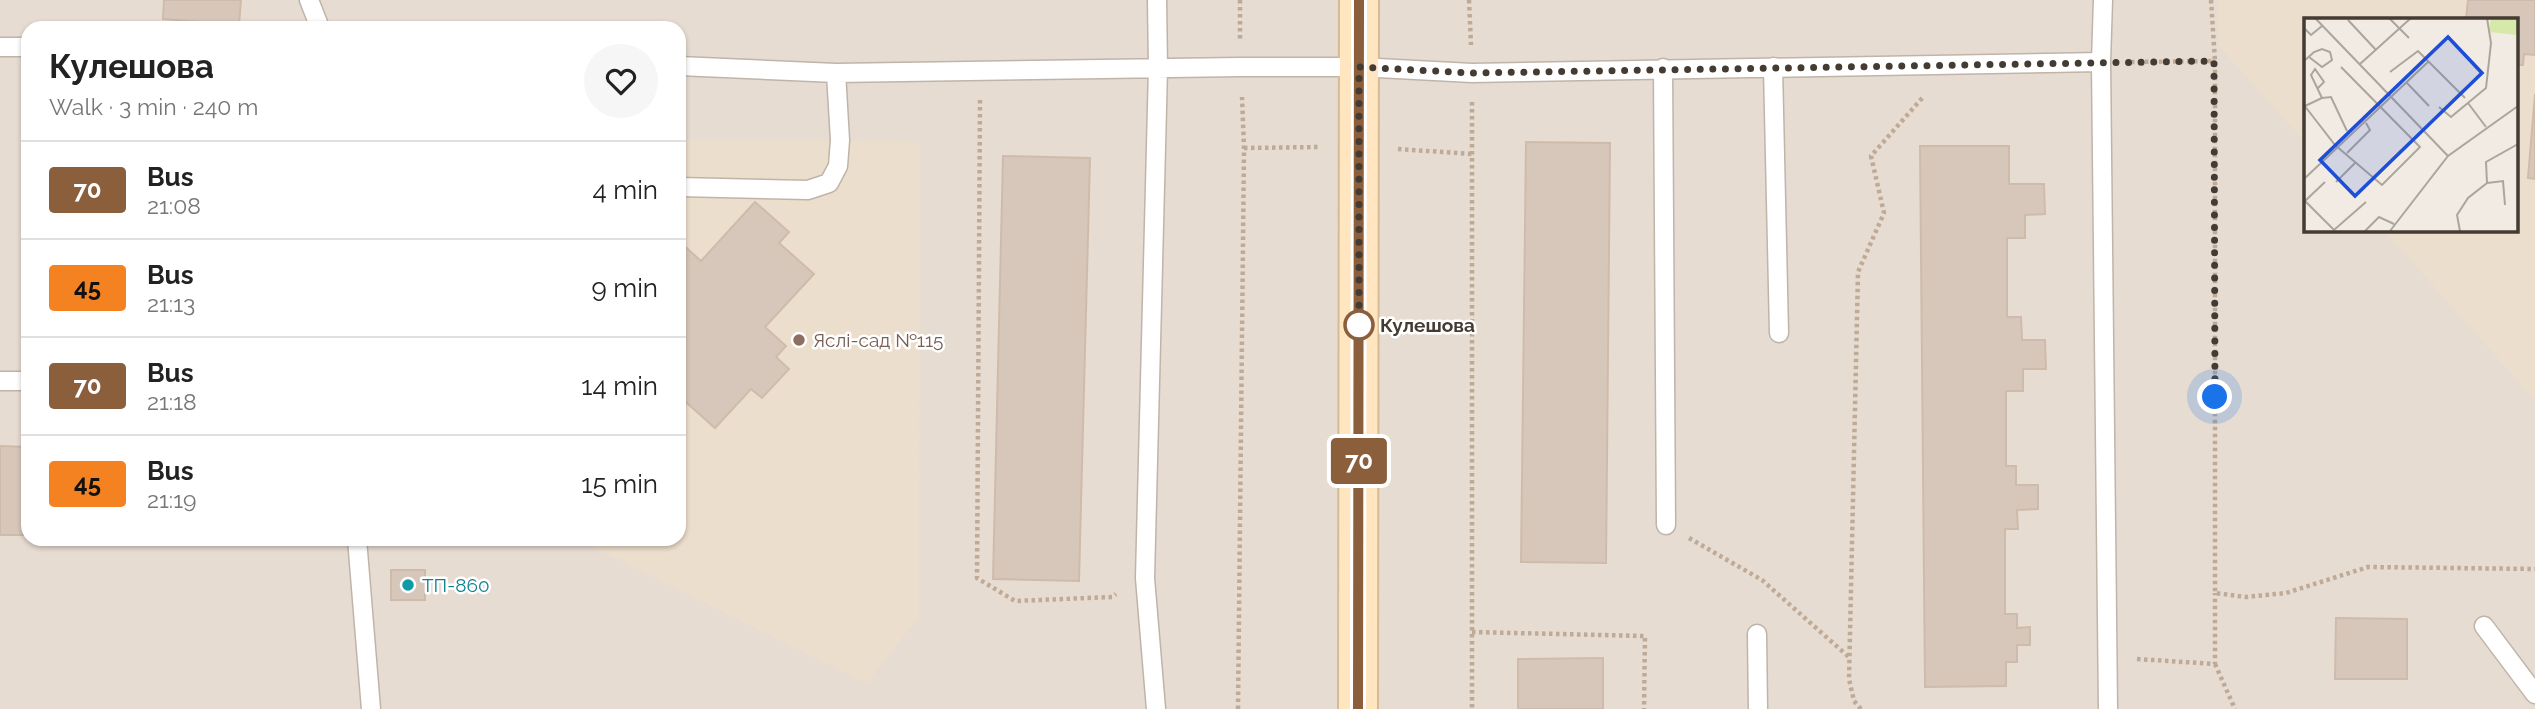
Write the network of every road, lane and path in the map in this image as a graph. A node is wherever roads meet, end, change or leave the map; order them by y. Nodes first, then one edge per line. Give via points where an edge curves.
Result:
1 (309, 0) edge
2 (1157, 0) edge
3 (1240, 0) edge
4 (1359, 0) edge
5 (1469, 0) edge
6 (2103, 0) edge
7 (2211, 0) edge
8 (317, 21) edge
9 (0, 47) edge
10 (21, 47) edge
11 (2214, 61) junction
12 (2101, 62) junction
13 (1952, 64) junction
14 (686, 66) edge
15 (1359, 67) junction
16 (1773, 67) junction
17 (1158, 68) junction
18 (1240, 68) junction
19 (1663, 68) junction
20 (980, 71) junction
21 (836, 73) junction
22 (1472, 73) junction
23 (686, 187) edge
24 (1779, 333) dead end
25 (0, 381) edge
26 (21, 381) edge
27 (1666, 525) joint
28 (358, 546) edge
29 (2535, 569) edge
30 (1145, 578) junction
31 (2215, 593) junction
32 (2484, 626) dead end
33 (1472, 632) junction
34 (1757, 634) dead end
35 (2107, 657) junction
36 (1850, 658) junction
37 (2215, 664) junction
38 (2535, 694) edge
39 (371, 709) edge
40 (1156, 709) edge
41 (1238, 709) edge
42 (1358, 709) edge
43 (1472, 709) edge
44 (1644, 709) edge
45 (1758, 709) edge
46 (1861, 709) edge
47 (2108, 709) edge
48 (2235, 709) edge

1 - 8 lane
2 - 17 lane
3 - 18 path
4 - 15 main road
5 - 22 path
6 - 12 lane
7 - 11 path
9 - 10 lane
11 - 12 path
11 - 31 path
12 - 13 lane
12 - 35 lane
13 - 16 lane
13 - 36 path via 1871,156 1884,213 1858,271
14 - 21 lane
15 - 18 lane
15 - 22 lane
15 - 42 main road
16 - 19 lane
16 - 24 lane
17 - 18 lane
17 - 20 lane
17 - 30 lane
18 - 41 path via 1244,148
19 - 22 lane
19 - 27 lane
20 - 21 lane
20 - 30 path via 977,578 1015,601 1112,597
21 - 23 lane via 840,140 838,166 829,183 808,190
22 - 33 path
25 - 26 lane
27 - 36 path via 1762,580
28 - 39 lane
29 - 31 path via 2368,567 2286,593 2246,597
30 - 40 lane
31 - 37 path
32 - 38 lane
33 - 43 path
33 - 44 path via 1645,636
34 - 45 lane
35 - 37 path
35 - 47 lane
36 - 46 path via 1849,679 1854,701
37 - 48 path

